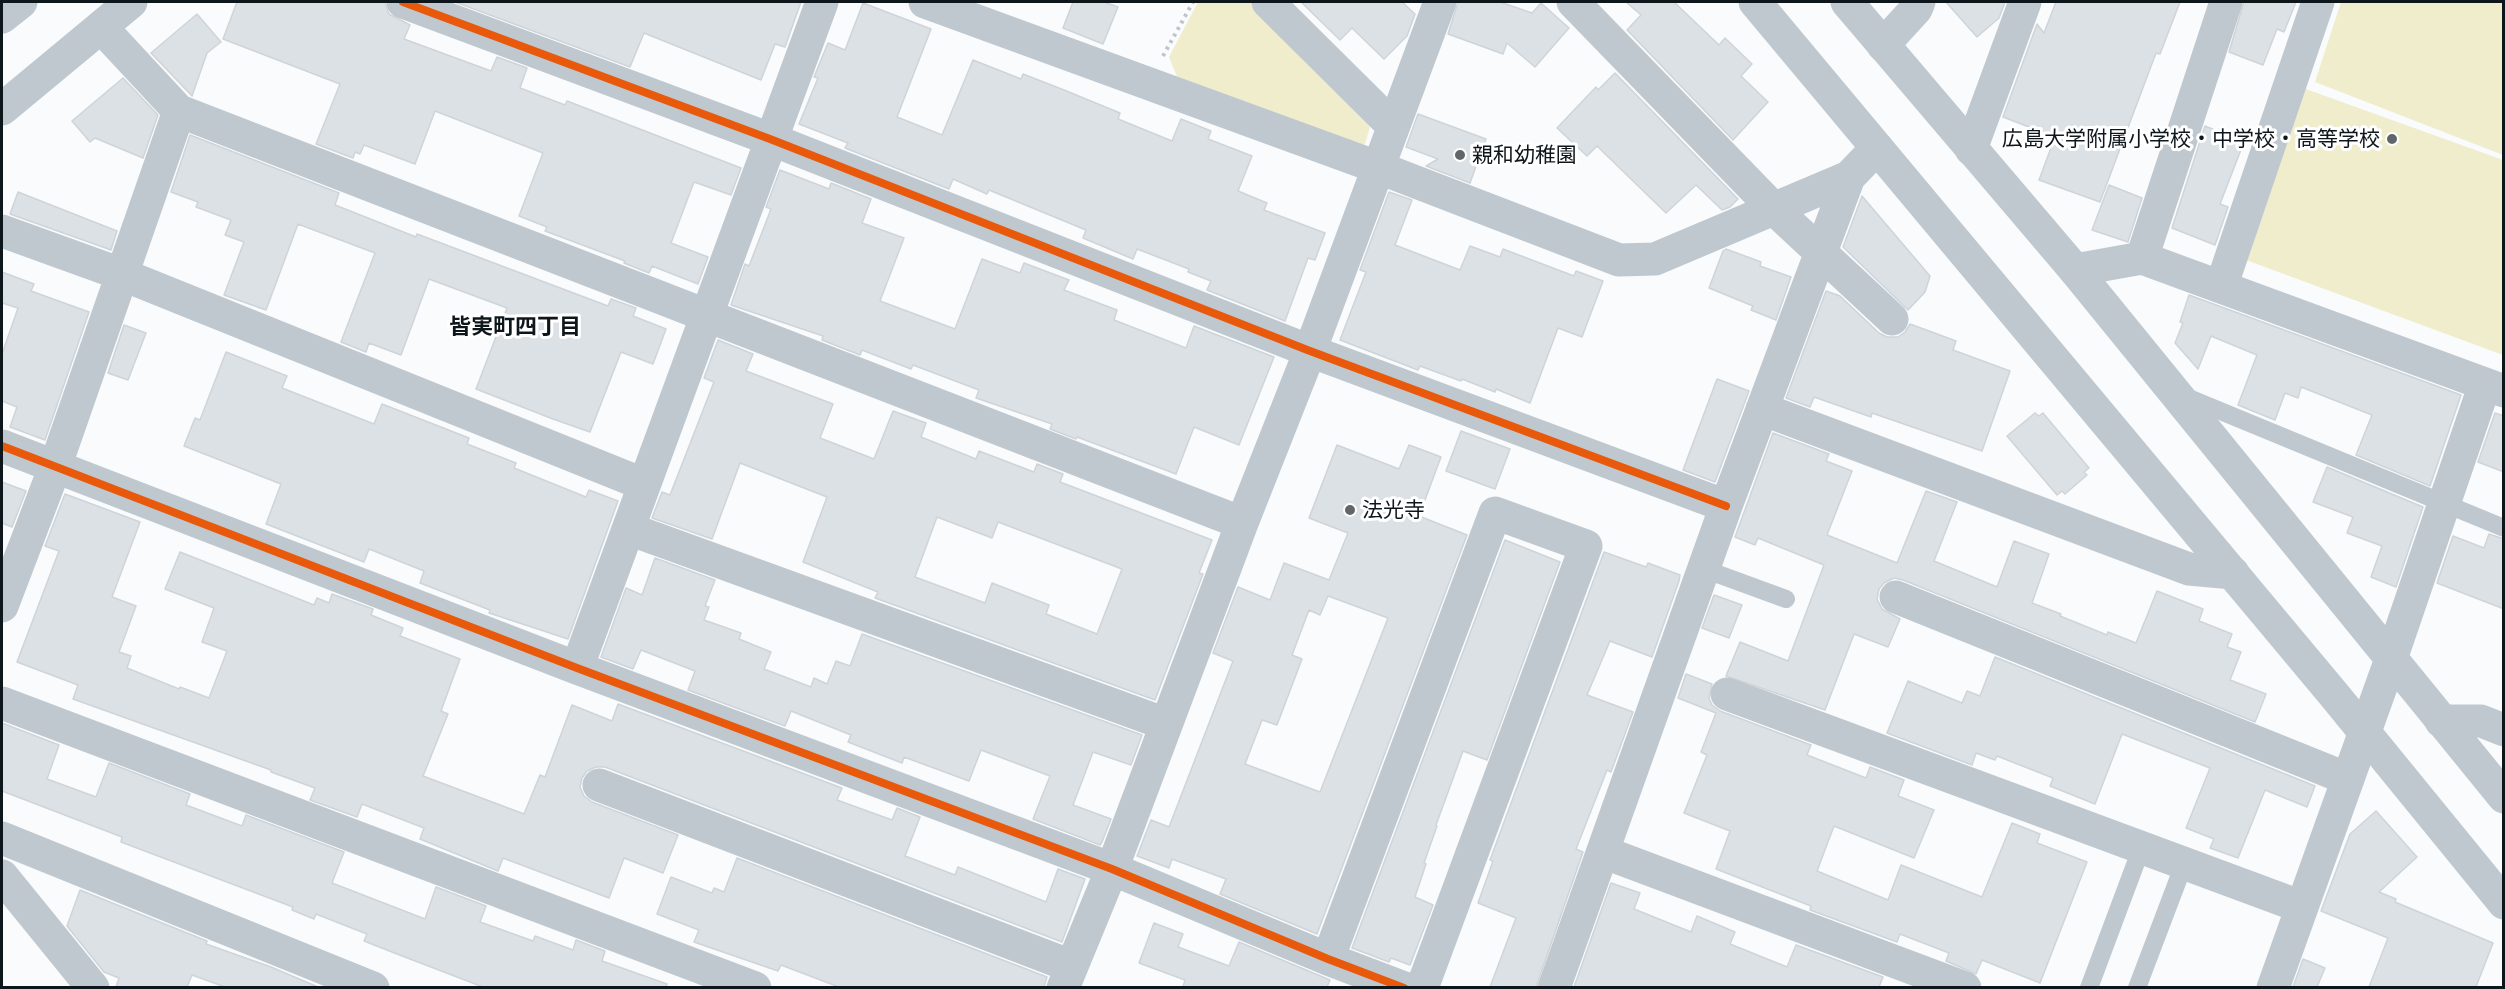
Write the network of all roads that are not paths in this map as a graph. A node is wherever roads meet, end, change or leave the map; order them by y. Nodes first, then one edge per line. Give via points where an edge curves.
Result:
1 (21, 2) edge
2 (131, 2) edge
3 (403, 2) edge
4 (822, 2) edge
5 (925, 2) edge
6 (1268, 2) edge
7 (1440, 2) edge
8 (1573, 2) edge
9 (1755, 2) edge
10 (1847, 2) edge
11 (1919, 2) edge
12 (2025, 2) edge
13 (2226, 2) edge
14 (2318, 2) edge
15 (2, 17) edge
16 (101, 27) junction
17 (1884, 45) junction
18 (2, 109) edge
19 (179, 111) junction
20 (1393, 126) junction
21 (770, 139) junction
22 (1877, 148) junction
23 (1971, 149) junction
24 (1377, 167) junction
25 (1849, 177) junction
26 (1774, 209) junction
27 (2, 231) edge
28 (1821, 252) junction
29 (2142, 258) junction
30 (2074, 270) junction
31 (121, 274) junction
32 (2222, 287) junction
33 (705, 316) junction
34 (1892, 319) dead end
35 (1310, 351) junction
36 (2494, 387) edge
37 (2174, 392) junction
38 (1762, 409) junction
39 (2, 446) edge
40 (55, 467) junction
41 (644, 484) junction
42 (2444, 505) junction
43 (1726, 506) junction
44 (1242, 523) junction
45 (2504, 528) edge
46 (629, 529) junction
47 (1704, 569) junction
48 (2233, 573) junction
49 (1896, 597) dead end
50 (1786, 599) dead end
51 (2, 606) edge
52 (2391, 659) junction
53 (577, 668) junction
54 (1727, 694) dead end
55 (2, 703) edge
56 (2441, 721) junction
57 (1166, 724) junction
58 (2504, 730) edge
59 (2365, 733) junction
60 (2348, 779) junction
61 (600, 785) dead end
62 (2504, 797) edge
63 (2, 838) edge
64 (2141, 849) junction
65 (1603, 852) junction
66 (2184, 864) junction
67 (1112, 868) junction
68 (2, 876) edge
69 (2504, 903) edge
70 (2302, 907) junction
71 (1328, 959) junction
72 (1067, 977) edge
73 (93, 987) edge
74 (373, 987) edge
75 (755, 987) edge
76 (1404, 987) edge
77 (1422, 987) edge
78 (1554, 987) edge
79 (1965, 987) edge
80 (2089, 987) edge
81 (2137, 987) edge
82 (2273, 987) edge

1 - 15 street
2 - 16 street
3 - 21 street
4 - 21 street
5 - 24 street
6 - 20 street
7 - 20 street
8 - 26 street
9 - 22 street
10 - 17 street
11 - 17 street
12 - 23 street
13 - 29 street
14 - 32 street
16 - 18 street
16 - 19 street
17 - 23 street
19 - 31 street
19 - 33 street
20 - 24 street
21 - 33 street
21 - 35 street
22 - 25 street
22 - 48 street
23 - 30 street
24 - 26 street via 1618,260 1655,259
24 - 35 street
25 - 26 street
25 - 28 street
26 - 28 street
27 - 31 street
28 - 34 street
28 - 38 street
29 - 30 street
29 - 32 street
30 - 37 street
31 - 40 street
31 - 41 street
32 - 36 street
33 - 41 street
33 - 44 street
35 - 43 street
35 - 44 street
36 - 42 street
37 - 42 lane
37 - 52 street
38 - 43 street
38 - 48 street via 2188,569
39 - 40 street
40 - 51 street
40 - 53 street
41 - 46 street
42 - 45 lane
42 - 52 street
43 - 47 street
44 - 57 street
46 - 53 street
46 - 57 street
47 - 50 lane
47 - 65 street
48 - 59 street
49 - 60 street
52 - 56 street
52 - 59 street
53 - 67 street
54 - 64 street
55 - 75 street
56 - 58 street via 2481,722
56 - 62 street
57 - 67 street
59 - 60 street
59 - 69 street
60 - 70 street
61 - 72 street
63 - 74 street
64 - 66 street
64 - 80 lane
65 - 78 street
65 - 79 street
66 - 70 street
66 - 81 lane
67 - 71 street
67 - 72 street
68 - 73 street
70 - 82 street
71 - 76 street
71 - 77 street via 1495,513 1586,546

